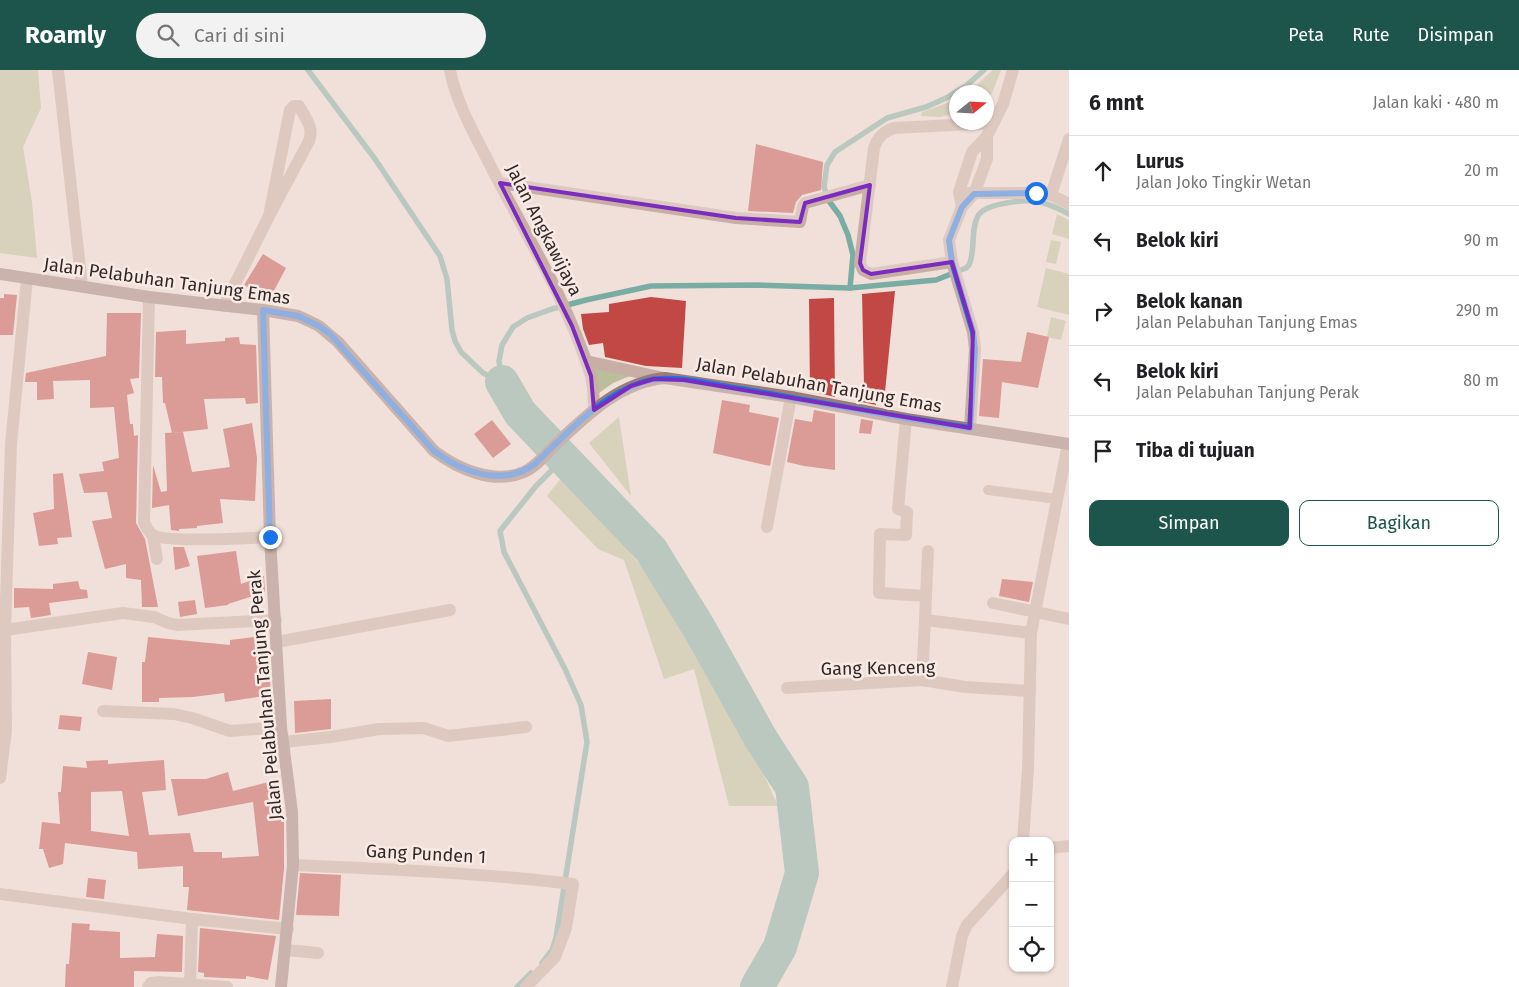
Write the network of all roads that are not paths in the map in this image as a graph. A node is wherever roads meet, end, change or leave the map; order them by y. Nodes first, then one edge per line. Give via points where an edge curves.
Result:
1 (58, 70) edge
2 (450, 70) edge
3 (1013, 70) edge
4 (994, 123) edge
5 (949, 125) edge
6 (991, 130) edge
7 (988, 136) junction
8 (1069, 139) edge
9 (500, 183) junction
10 (870, 185) junction
11 (959, 192) junction
12 (974, 194) junction
13 (1051, 195) junction
14 (1069, 204) edge
15 (962, 207) junction
16 (269, 216) junction
17 (953, 264) junction
18 (0, 274) edge
19 (27, 279) junction
20 (82, 286) junction
21 (149, 297) junction
22 (224, 306) junction
23 (263, 310) junction
24 (586, 361) junction
25 (665, 378) junction
26 (791, 398) junction
27 (590, 412) junction
28 (906, 419) junction
29 (970, 428) junction
30 (5, 444) edge
31 (1068, 444) edge
32 (988, 490) dead end
33 (1057, 499) junction
34 (767, 528) dead end
35 (153, 535) junction
36 (270, 537) junction
37 (928, 551) dead end
38 (157, 560) dead end
39 (926, 596) junction
40 (993, 603) dead end
41 (450, 610) dead end
42 (1035, 613) junction
43 (1069, 619) edge
44 (276, 620) junction
45 (925, 620) junction
46 (5, 630) junction
47 (1031, 633) junction
48 (277, 642) junction
49 (922, 680) junction
50 (787, 688) dead end
51 (1030, 691) junction
52 (103, 711) dead end
53 (281, 727) junction
54 (526, 727) dead end
55 (283, 742) junction
56 (0, 778) edge
57 (1024, 837) edge
58 (1069, 846) edge
59 (1054, 848) edge
60 (293, 865) junction
61 (1009, 878) edge
62 (0, 894) edge
63 (192, 919) junction
64 (288, 929) junction
65 (286, 950) junction
66 (318, 953) dead end
67 (190, 984) junction
68 (284, 986) edge
69 (148, 987) edge
70 (226, 987) edge
71 (526, 987) edge
72 (952, 987) edge

1 - 20 street
2 - 9 street, Jalan Angkawijaya via 457,96
3 - 4 street
5 - 10 street via 887,131 878,138 874,148
6 - 7 street
7 - 11 street via 972,152
7 - 12 street via 987,159
8 - 13 street
9 - 10 street via 736,218 800,222 802,206
9 - 24 street, Jalan Angkawijaya via 558,292
10 - 17 street via 860,263 863,270 870,274
11 - 12 street
11 - 15 street
12 - 13 street
12 - 15 street
13 - 14 street
15 - 17 street via 949,240
16 - 16 street via 312,133 299,106 290,110
16 - 22 street
17 - 29 street via 975,349
18 - 19 main road, Jalan Pelabuhan Tanjung Emas
19 - 20 main road, Jalan Pelabuhan Tanjung Emas
19 - 30 street
20 - 21 main road, Jalan Pelabuhan Tanjung Emas
21 - 22 main road, Jalan Pelabuhan Tanjung Emas
21 - 35 street via 144,523
22 - 23 main road, Jalan Pelabuhan Tanjung Emas
23 - 27 main road, Jalan Pelabuhan Tanjung Emas via 298,316 330,334 434,451 452,464 473,472 504,476 525,472
23 - 36 main road, Jalan Pelabuhan Tanjung Perak
24 - 25 street
24 - 27 street, Jalan Angkawijaya via 593,388
25 - 26 main road, Jalan Pelabuhan Tanjung Emas
25 - 27 main road, Jalan Pelabuhan Tanjung Emas via 631,386
26 - 28 main road, Jalan Pelabuhan Tanjung Emas
26 - 34 street
28 - 29 main road, Jalan Pelabuhan Tanjung Emas
28 - 39 street via 898,509 907,512 906,535 880,534 879,593
29 - 31 main road, Jalan Pelabuhan Tanjung Emas
30 - 46 street
31 - 33 street
32 - 33 lane
33 - 42 street
35 - 36 street via 210,540
35 - 38 street
36 - 44 main road, Jalan Pelabuhan Tanjung Perak
37 - 39 street
39 - 45 street
40 - 42 street
41 - 48 street
42 - 43 street
42 - 47 street
44 - 46 street via 178,625 154,617 124,614
44 - 48 main road, Jalan Pelabuhan Tanjung Perak
45 - 47 street
45 - 49 street
46 - 56 street via 6,723
47 - 51 street
48 - 53 main road, Jalan Pelabuhan Tanjung Perak
49 - 50 street, Gang Kenceng
49 - 51 street, Gang Kenceng via 965,687
51 - 57 street
52 - 53 street via 174,714 230,731
53 - 55 main road, Jalan Pelabuhan Tanjung Perak
54 - 55 street via 448,736 424,728 379,728
55 - 60 main road, Jalan Pelabuhan Tanjung Perak via 292,812
58 - 59 street
60 - 64 main road, Jalan Pelabuhan Tanjung Perak
60 - 71 street, Gang Punden 1 via 424,870 573,884 566,928 555,957
61 - 72 street via 967,925
62 - 63 street
63 - 64 street
63 - 67 street
64 - 65 main road, Jalan Pelabuhan Tanjung Perak
65 - 66 street
65 - 68 main road, Jalan Pelabuhan Tanjung Perak
67 - 69 street via 155,982
67 - 70 street

